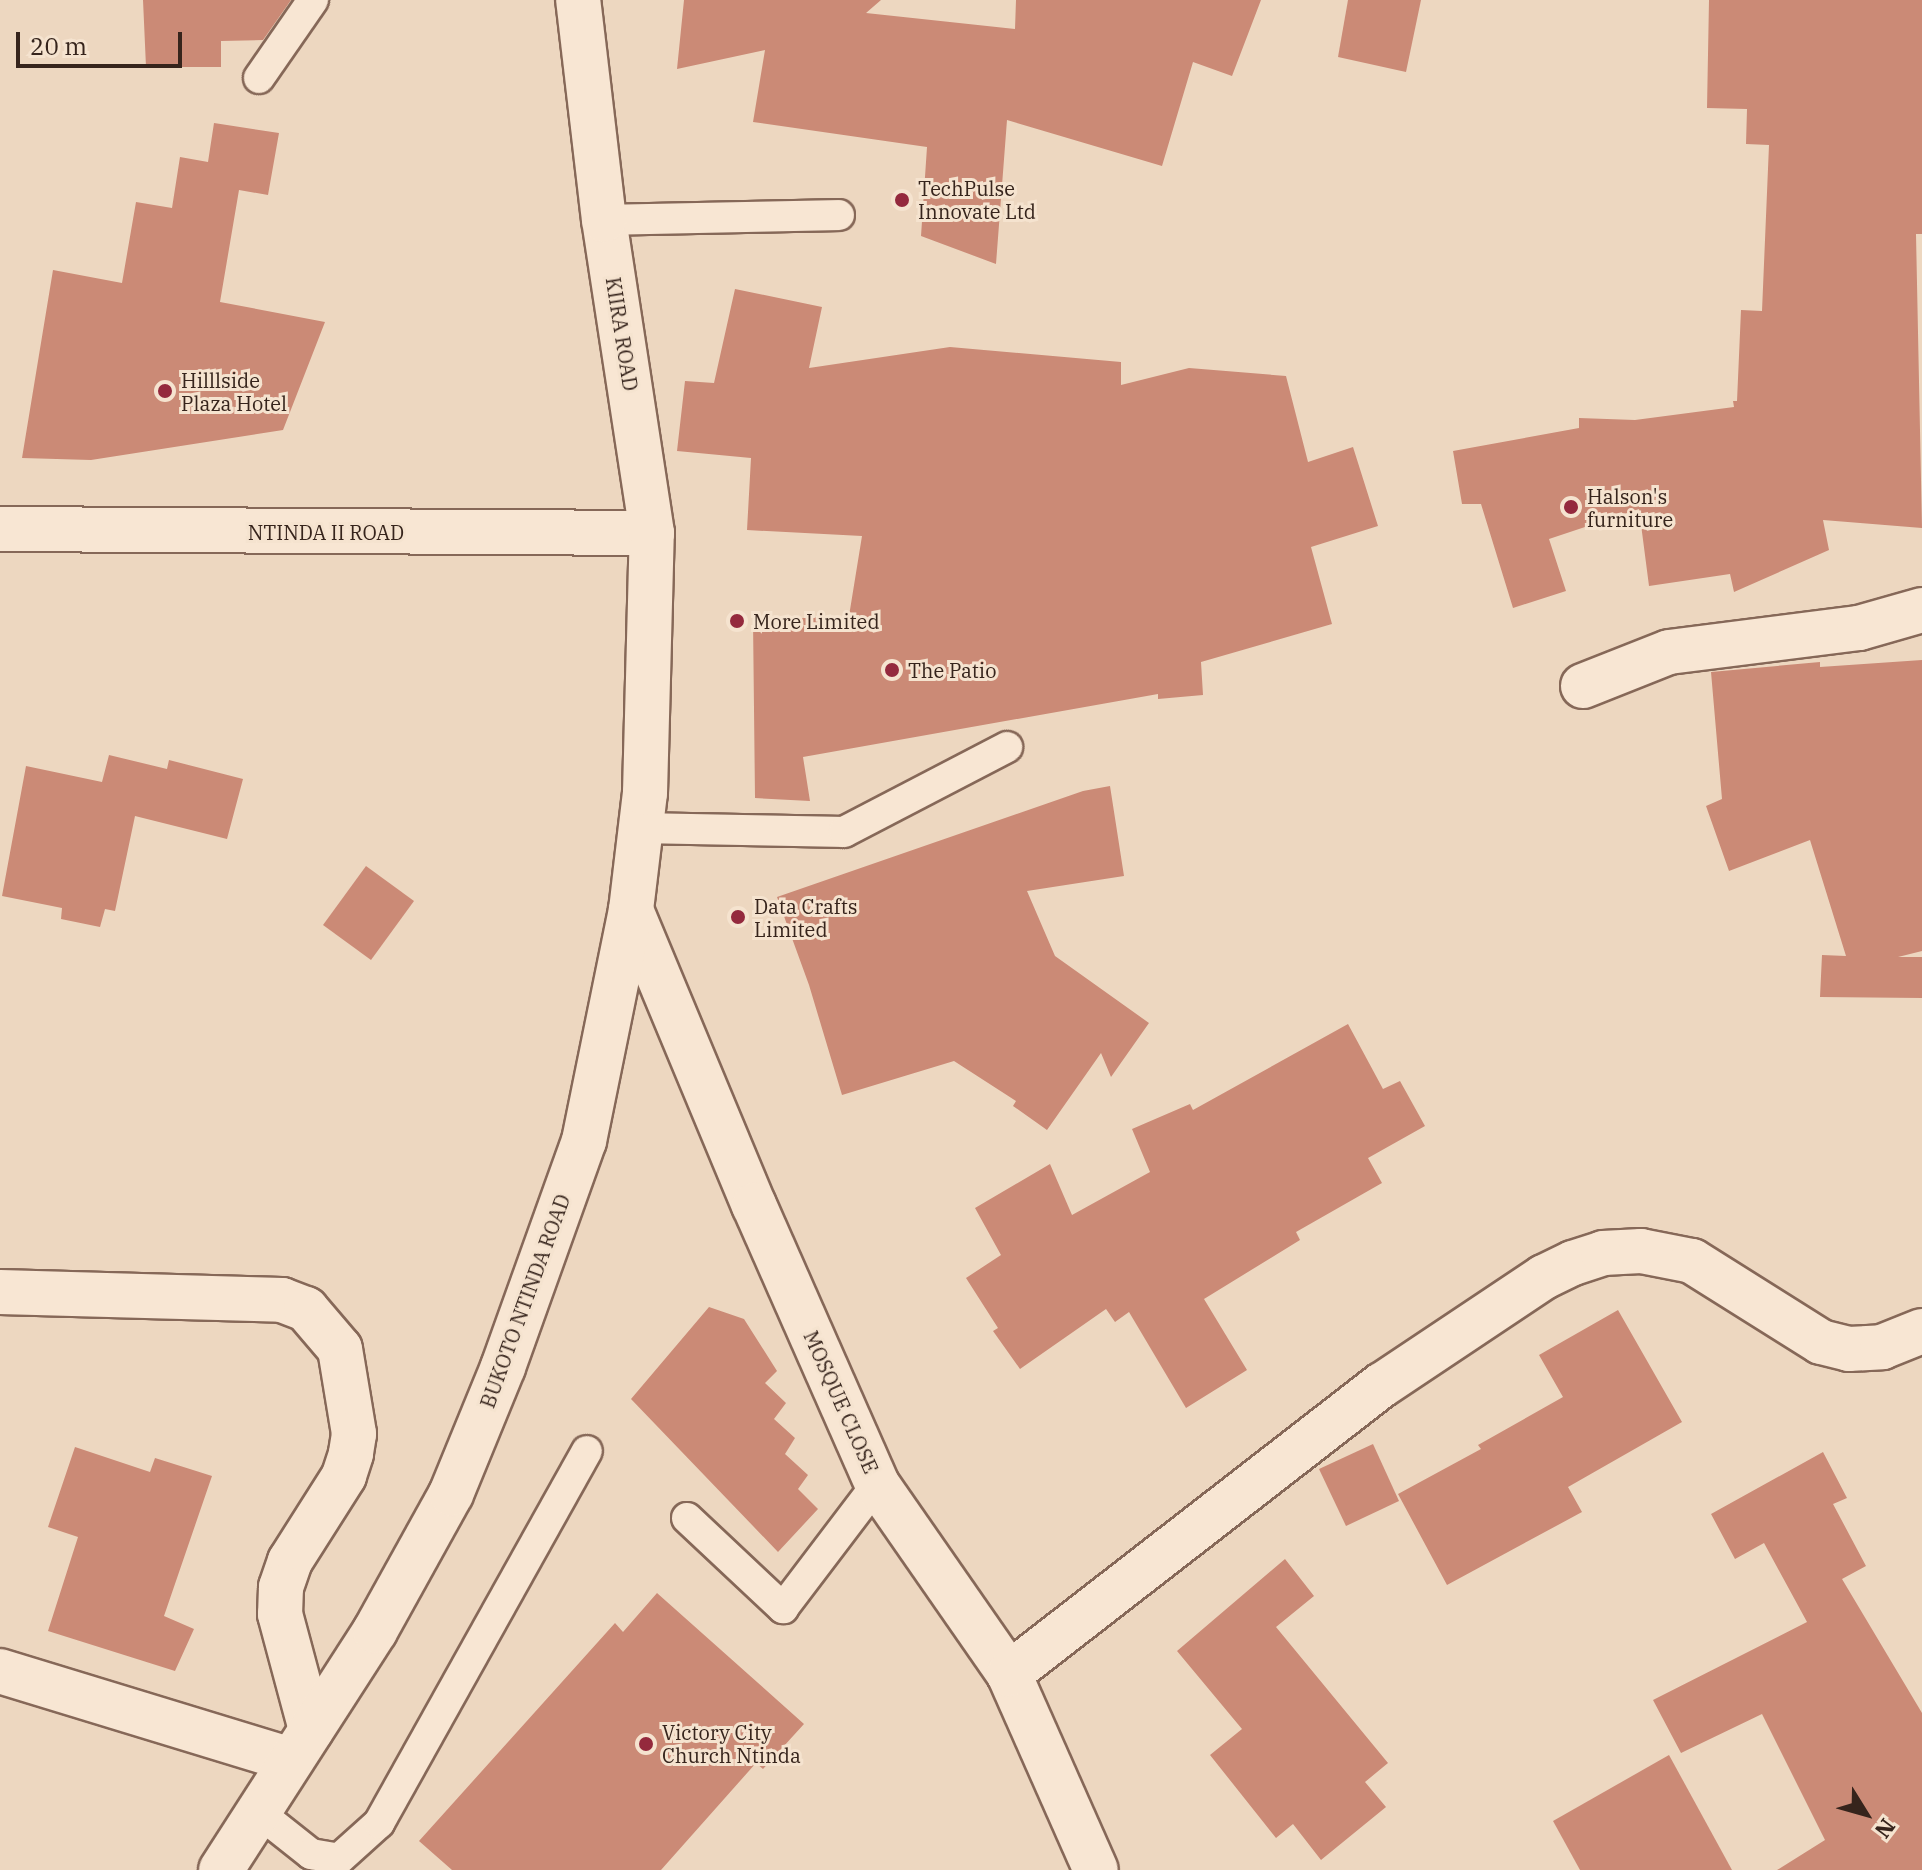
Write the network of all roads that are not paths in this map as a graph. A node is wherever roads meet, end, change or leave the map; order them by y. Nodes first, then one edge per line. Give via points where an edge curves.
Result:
1 (313, 0) edge
2 (578, 0) edge
3 (259, 78) dead end
4 (839, 215) dead end
5 (604, 220) junction
6 (0, 529) edge
7 (652, 533) junction
8 (1922, 610) edge
9 (647, 669) joint
10 (1583, 686) dead end
11 (1007, 747) dead end
12 (641, 828) junction
13 (631, 910) junction
14 (0, 1292) edge
15 (1922, 1331) edge
16 (587, 1451) dead end
17 (877, 1484) junction
18 (687, 1518) dead end
19 (0, 1671) edge
20 (1009, 1674) junction
21 (301, 1745) junction
22 (258, 1812) junction
23 (347, 1864) edge
24 (221, 1870) edge
25 (1096, 1870) edge

1 - 3 lane
2 - 5 street, KIIRA ROAD
4 - 5 lane
5 - 7 street, KIIRA ROAD
6 - 7 street, NTINDA II ROAD
7 - 9 street, KIIRA ROAD
8 - 10 street via 1859,628 1669,652
9 - 12 street, BUKOTO NTINDA ROAD
11 - 12 lane via 844,832
12 - 13 street, BUKOTO NTINDA ROAD
13 - 17 street, MOSQUE CLOSE
13 - 21 street, BUKOTO NTINDA ROAD via 584,1141 503,1367 451,1494 375,1631
14 - 21 street via 282,1300 306,1309 340,1349 354,1434 351,1454 344,1476 290,1561 281,1587 280,1614
15 - 20 street via 1882,1347 1849,1349 1821,1342 1692,1261 1641,1251 1603,1253 1573,1263 1382,1385
16 - 23 lane via 379,1823
17 - 18 lane via 783,1608
17 - 20 street, MOSQUE CLOSE
19 - 21 street
20 - 25 street, MOSQUE CLOSE
21 - 22 street, BUKOTO NTINDA ROAD
22 - 23 lane via 311,1854
22 - 24 street, BUKOTO NTINDA ROAD

